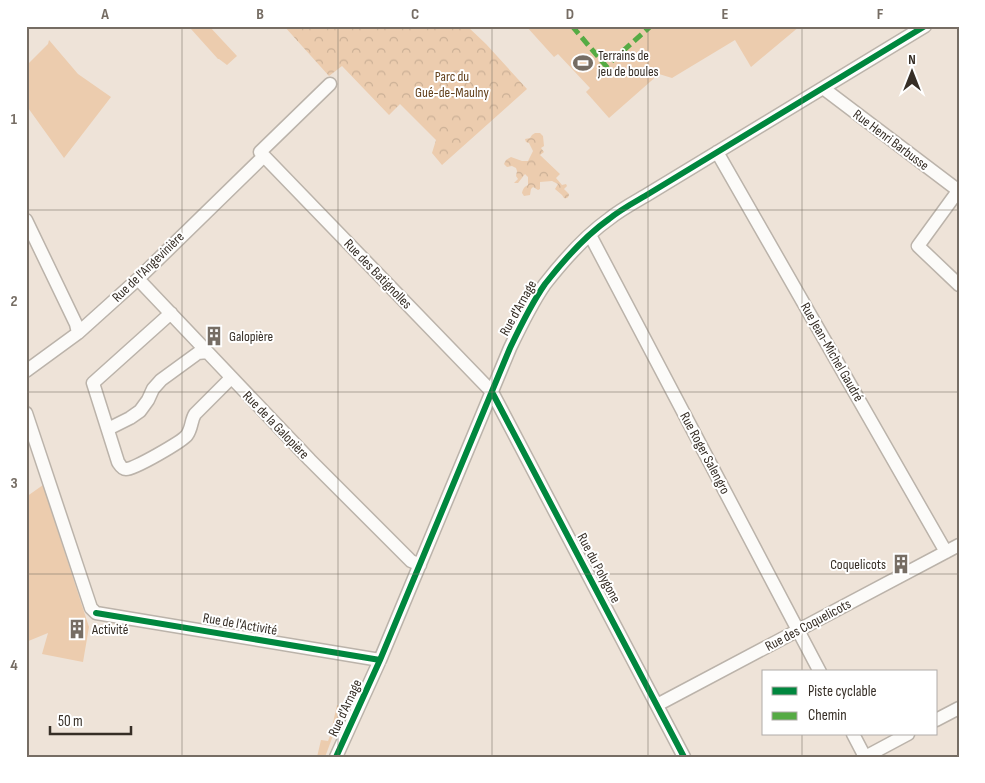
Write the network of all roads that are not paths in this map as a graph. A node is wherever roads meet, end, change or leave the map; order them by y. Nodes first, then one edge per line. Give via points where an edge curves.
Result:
1 (913, 30) edge
2 (330, 84) dead end
3 (823, 88) junction
4 (717, 152) junction
5 (262, 154) junction
6 (959, 191) edge
7 (26, 220) edge
8 (590, 235) junction
9 (138, 279) junction
10 (959, 285) edge
11 (171, 313) junction
12 (78, 334) junction
13 (207, 352) junction
14 (26, 371) edge
15 (231, 378) junction
16 (492, 392) junction
17 (26, 413) edge
18 (108, 429) junction
19 (959, 545) edge
20 (946, 552) junction
21 (420, 565) junction
22 (798, 630) junction
23 (380, 660) junction
24 (819, 670) edge
25 (657, 705) junction
26 (959, 708) edge
27 (938, 719) edge
28 (854, 736) edge
29 (904, 736) edge
30 (336, 757) edge
31 (684, 757) edge
32 (865, 757) edge

1 - 3 street, Rue d'Arnage
2 - 5 street
3 - 4 street, Rue d'Arnage
3 - 6 street, Rue Henri Barbusse
4 - 8 street, Rue d'Arnage via 644,196
4 - 20 street, Rue Jean-Michel Gaudré
5 - 9 street, Rue de l'Angevinière
5 - 16 street, Rue des Batignolles
6 - 10 street via 918,246
7 - 12 street
8 - 16 street, Rue d'Arnage via 544,285 513,341
8 - 22 street, Rue Roger Salengro
9 - 11 street, Rue de la Galopière
9 - 12 street, Rue de l'Angevinière
11 - 13 street, Rue de la Galopière
11 - 18 street via 93,383
12 - 14 street, Rue de l'Angevinière
13 - 15 street, Rue de la Galopière
13 - 18 street via 198,353 161,380 140,411
15 - 18 street via 195,414 184,438 130,469 124,469 118,462
15 - 21 street, Rue de la Galopière via 411,561
16 - 21 street, Rue d'Arnage
16 - 25 street, Rue du Polygone
17 - 23 street, Rue de l'Activité via 91,608 96,613
19 - 20 street, Rue des Coquelicots
20 - 22 street, Rue des Coquelicots
21 - 23 street, Rue d'Arnage
22 - 24 street, Rue Roger Salengro
22 - 25 street, Rue des Coquelicots
23 - 30 street, Rue d'Arnage
25 - 31 street, Rue du Polygone
26 - 27 street
28 - 32 street
29 - 32 street

